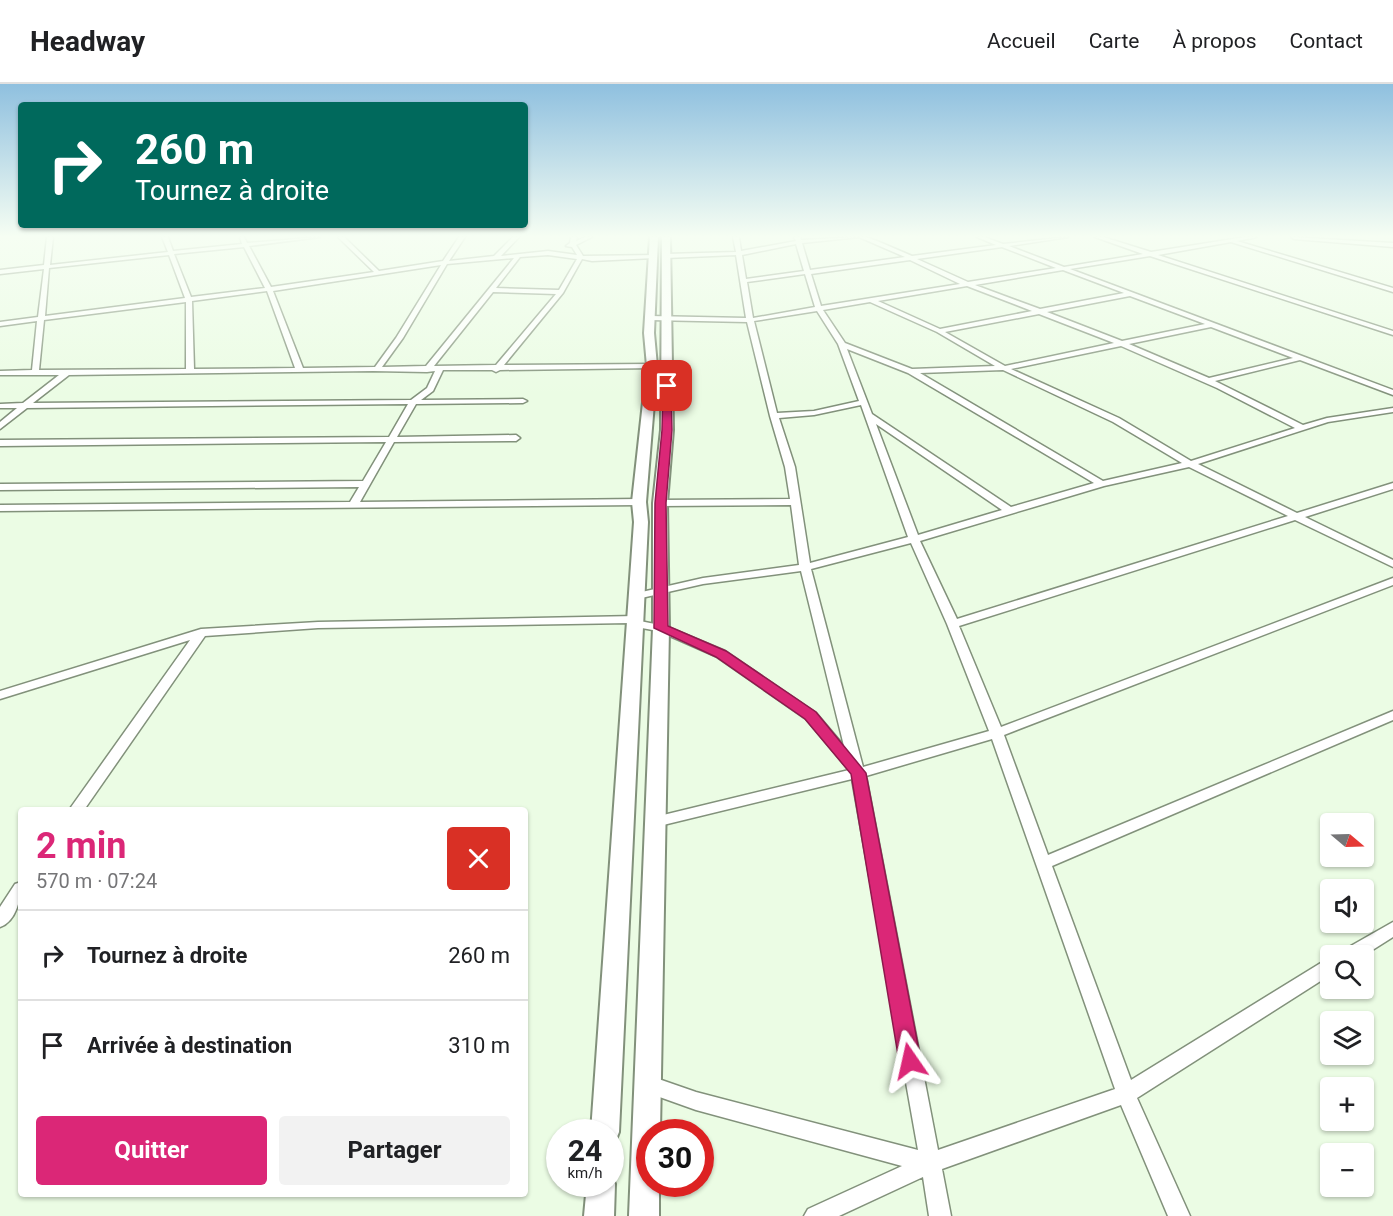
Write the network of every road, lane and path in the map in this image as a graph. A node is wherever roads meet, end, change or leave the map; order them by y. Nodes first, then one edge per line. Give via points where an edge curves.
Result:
1 (269, 289) edge
2 (44, 290) edge
3 (185, 290) edge
4 (263, 290) edge
5 (429, 290) edge
6 (493, 290) joint
7 (659, 290) edge
8 (745, 290) edge
9 (813, 290) edge
10 (933, 290) edge
11 (984, 290) edge
12 (1121, 290) edge
13 (1261, 290) edge
14 (561, 292) joint
15 (1132, 294) junction
16 (189, 300) junction
17 (871, 300) junction
18 (819, 309) junction
19 (1038, 310) junction
20 (657, 318) junction
21 (43, 319) junction
22 (750, 320) junction
23 (0, 324) edge
24 (1211, 325) junction
25 (939, 331) junction
26 (1393, 333) edge
27 (842, 344) junction
28 (1119, 344) junction
29 (1300, 358) junction
30 (659, 366) junction
31 (1004, 368) junction
32 (300, 370) junction
33 (376, 370) junction
34 (427, 370) junction
35 (439, 370) junction
36 (496, 370) junction
37 (190, 371) junction
38 (911, 371) junction
39 (0, 373) edge
40 (35, 373) junction
41 (66, 373) junction
42 (1206, 381) junction
43 (1393, 393) edge
44 (524, 401) dead end
45 (413, 402) junction
46 (861, 403) junction
47 (0, 406) edge
48 (27, 406) junction
49 (1393, 410) edge
50 (774, 416) junction
51 (869, 416) junction
52 (0, 426) edge
53 (1302, 428) junction
54 (516, 438) dead end
55 (392, 440) junction
56 (0, 444) edge
57 (1190, 464) junction
58 (366, 484) junction
59 (1102, 484) junction
60 (1393, 486) edge
61 (0, 487) edge
62 (639, 502) junction
63 (794, 502) junction
64 (660, 503) junction
65 (354, 504) junction
66 (2, 508) edge
67 (1010, 511) junction
68 (1294, 516) junction
69 (914, 539) junction
70 (1393, 564) edge
71 (806, 567) junction
72 (1393, 581) edge
73 (661, 591) junction
74 (637, 596) junction
75 (635, 622) junction
76 (953, 624) junction
77 (661, 628) junction
78 (201, 633) junction
79 (0, 695) edge
80 (1393, 715) edge
81 (997, 733) junction
82 (858, 773) junction
83 (78, 807) edge
84 (655, 822) junction
85 (1044, 863) junction
86 (18, 893) edge
87 (0, 921) edge
88 (1393, 929) edge
89 (1366, 945) edge
90 (1320, 972) edge
91 (647, 1084) junction
92 (1126, 1094) junction
93 (606, 1119) edge
94 (930, 1164) junction
95 (600, 1197) edge
96 (598, 1216) edge
97 (644, 1216) edge
98 (815, 1216) edge
99 (940, 1216) edge
100 (1179, 1216) edge

1 - 32 street
2 - 21 street
3 - 16 street
4 - 16 street
5 - 33 street via 400,341
6 - 14 street
6 - 34 street
7 - 20 main road
8 - 22 street
9 - 18 street
10 - 17 street
11 - 19 street
12 - 15 street
13 - 26 street
14 - 36 street
15 - 19 street
15 - 24 street
16 - 21 street
16 - 37 street
17 - 18 street
17 - 25 street
18 - 22 street
18 - 27 street
19 - 25 street
19 - 28 street
20 - 22 street
20 - 30 main road
21 - 23 street
21 - 40 street
22 - 50 street
24 - 28 street
24 - 29 street
25 - 31 street
27 - 38 street
27 - 46 street
28 - 31 street
28 - 42 street
29 - 42 street
29 - 43 street
30 - 36 street
30 - 62 main road
30 - 64 main road via 667,430
31 - 38 street
31 - 57 street via 1116,420
32 - 33 street
32 - 37 street
33 - 34 street
34 - 35 street
35 - 36 street
35 - 45 street via 430,389
37 - 41 street
38 - 59 street
39 - 40 street
40 - 41 street
41 - 48 street
42 - 53 street
44 - 45 street
45 - 48 street
45 - 55 street
46 - 50 street
46 - 51 street
47 - 48 street
48 - 52 street
49 - 53 street
50 - 63 street via 790,467
51 - 67 street
51 - 69 street
53 - 57 street
54 - 55 street
55 - 56 street
55 - 58 street
57 - 59 street
57 - 68 street
58 - 61 street
58 - 65 street
59 - 67 street
60 - 68 street
62 - 65 street
62 - 74 main road
63 - 64 street
63 - 71 street
64 - 73 main road
65 - 66 street
67 - 69 street
68 - 70 street
68 - 76 street
69 - 71 street
69 - 76 street
71 - 73 street via 703,580
71 - 82 street
72 - 81 street
73 - 74 street
73 - 77 main road
74 - 75 main road
75 - 77 street
75 - 78 street via 318,625
75 - 93 main road
76 - 81 street
77 - 82 street via 721,654 810,716
77 - 84 main road
78 - 79 street
78 - 83 street
80 - 85 street
81 - 82 street
81 - 85 street
82 - 84 street
82 - 94 street
84 - 91 main road
85 - 92 street
86 - 87 street
88 - 89 street
90 - 92 street
91 - 94 street via 696,1101
91 - 97 main road
92 - 94 street
92 - 100 street
94 - 98 street
94 - 99 street
95 - 96 main road

